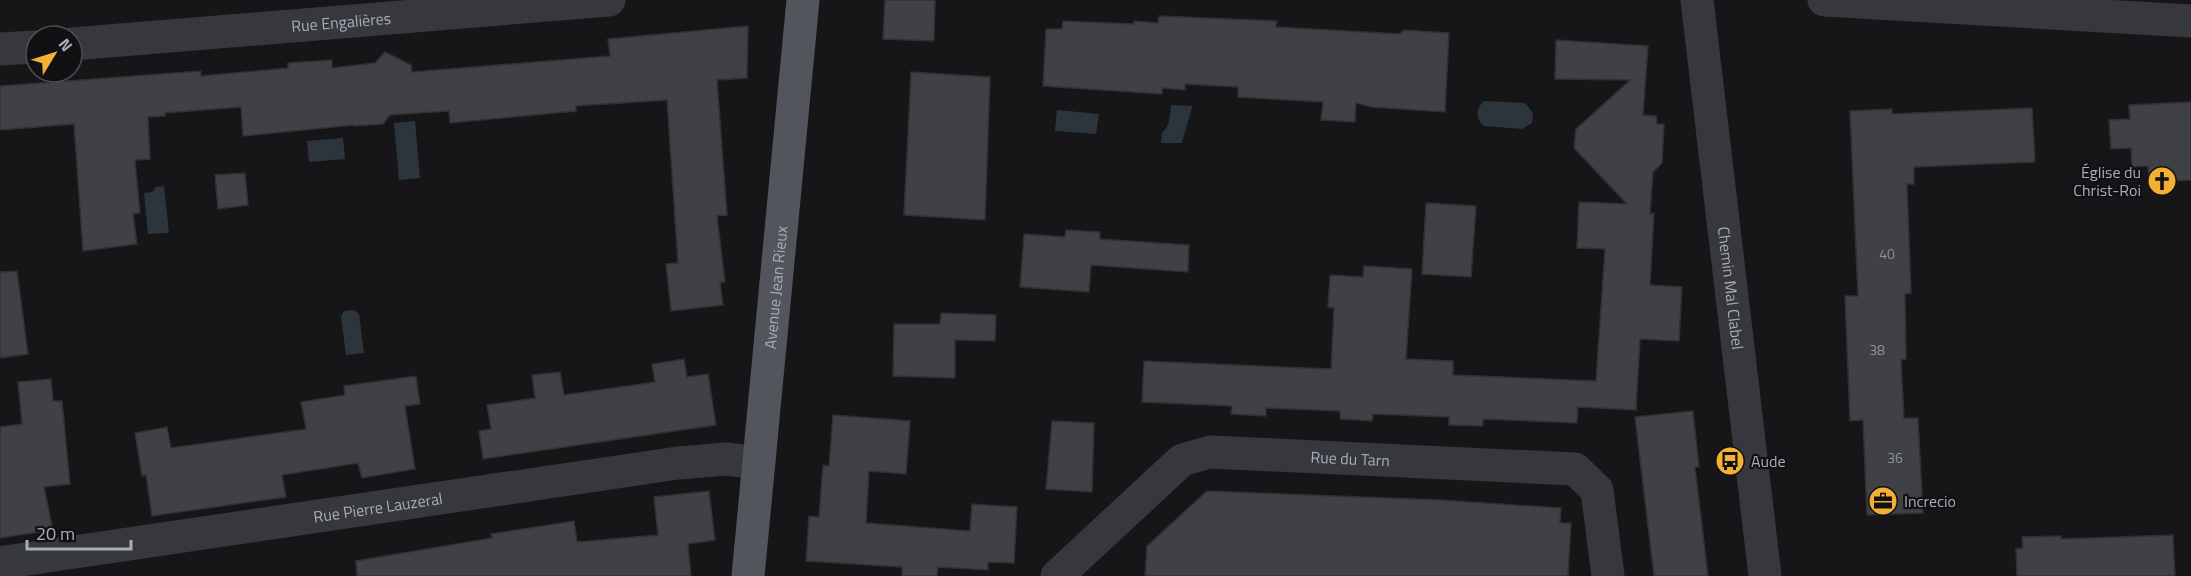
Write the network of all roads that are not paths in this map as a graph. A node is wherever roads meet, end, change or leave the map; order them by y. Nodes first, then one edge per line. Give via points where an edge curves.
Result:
1 (609, 0) edge
2 (802, 0) edge
3 (1697, 0) edge
4 (1824, 0) edge
5 (2191, 21) edge
6 (84, 43) edge
7 (24, 47) edge
8 (0, 50) edge
9 (759, 463) junction
10 (0, 563) edge
11 (747, 576) edge
12 (1057, 576) edge
13 (1608, 576) edge
14 (1765, 576) edge

1 - 6 street, Rue Engalières
2 - 9 main road, Avenue Jean Rieux
3 - 14 street, Chemin Mal Clabel
4 - 5 street
7 - 8 street
9 - 10 street, Rue Pierre Lauzeral via 726,459 678,463
9 - 11 main road, Avenue Jean Rieux
12 - 13 street, Rue du Tarn via 1182,460 1210,452 1575,469 1597,490

